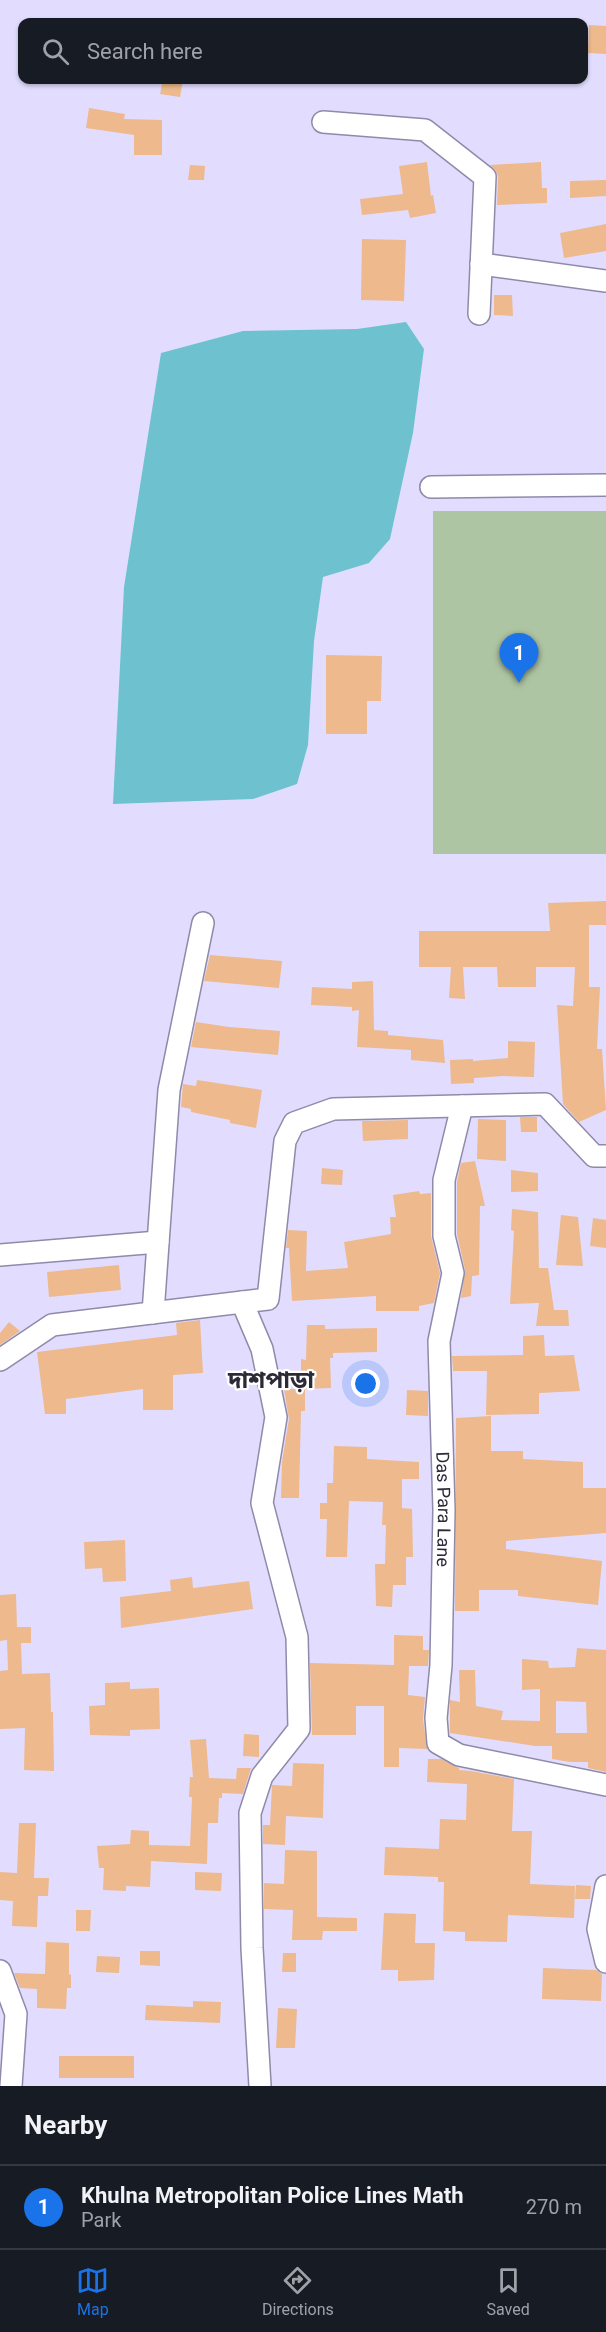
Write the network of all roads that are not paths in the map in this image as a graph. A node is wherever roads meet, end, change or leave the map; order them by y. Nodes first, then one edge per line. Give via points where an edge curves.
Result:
1 (323, 122) dead end
2 (481, 264) junction
3 (606, 281) edge
4 (479, 314) dead end
5 (606, 485) edge
6 (431, 487) dead end
7 (203, 923) dead end
8 (462, 1106) junction
9 (606, 1156) edge
10 (158, 1242) junction
11 (0, 1255) edge
12 (242, 1302) junction
13 (153, 1313) junction
14 (0, 1360) edge
15 (606, 1785) edge
16 (606, 1886) edge
17 (606, 1962) edge
18 (0, 1971) edge
19 (11, 2086) edge
20 (260, 2086) edge

1 - 2 street via 425,130 485,177
2 - 3 street
2 - 4 street
5 - 6 street
7 - 10 street via 169,1090
8 - 9 street via 545,1104 594,1156
8 - 12 street via 333,1109 294,1123 285,1140 268,1299
8 - 15 street, Das Para Lane via 444,1180 444,1236 453,1273 439,1341 444,1510 438,1743 459,1755
10 - 11 street
10 - 13 street
12 - 13 street
12 - 20 street via 262,1349 276,1417 262,1503 297,1637 299,1729 262,1776 250,1813
13 - 14 street via 52,1325
16 - 17 street via 598,1929
18 - 19 street via 16,2014

